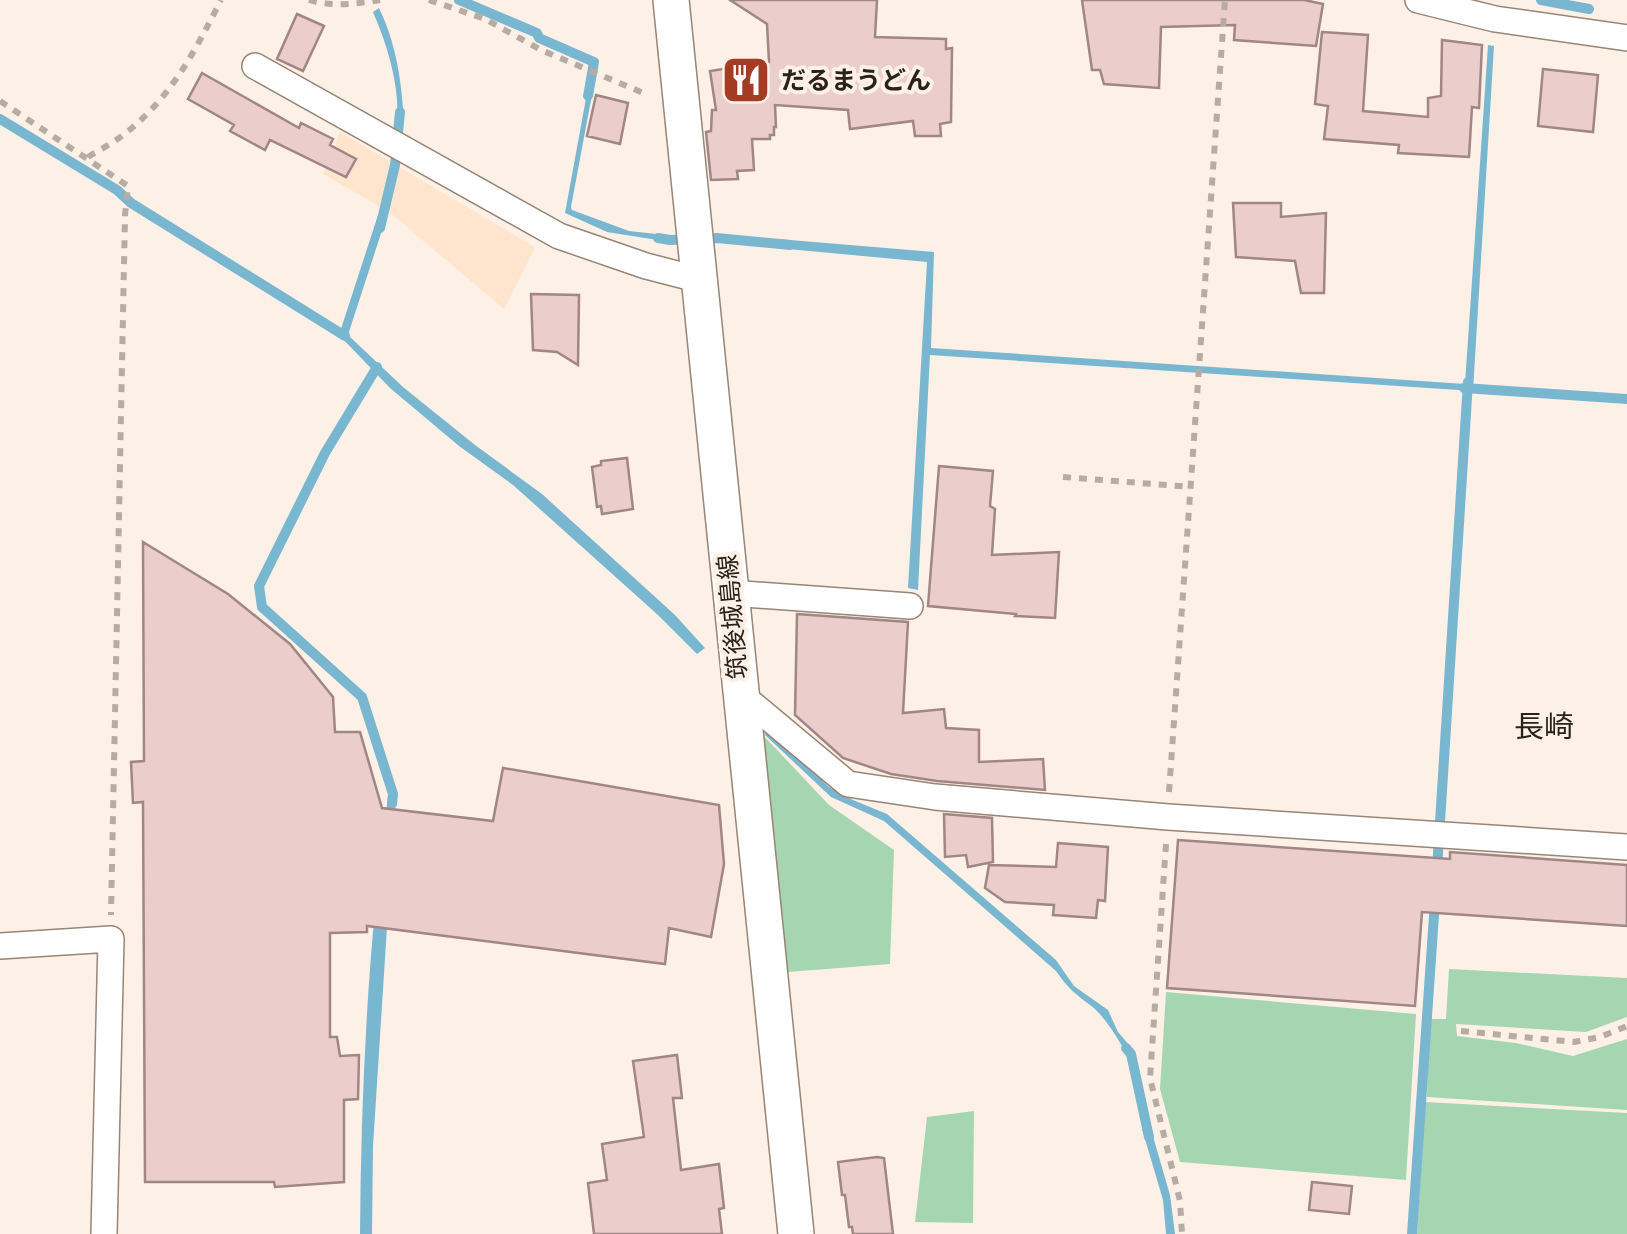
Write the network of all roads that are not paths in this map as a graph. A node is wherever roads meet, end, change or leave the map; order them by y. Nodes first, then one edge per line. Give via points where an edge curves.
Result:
1 (671, 0) edge
2 (1418, 0) edge
3 (1627, 38) edge
4 (255, 66) dead end
5 (700, 280) junction
6 (730, 593) junction
7 (910, 606) dead end
8 (740, 694) junction
9 (1627, 848) edge
10 (0, 946) edge
11 (104, 1234) edge
12 (796, 1234) edge

1 - 5 main road, 筑後城島線
2 - 3 street
4 - 5 street via 560,236
5 - 6 main road, 筑後城島線
6 - 7 street
6 - 8 main road, 筑後城島線
8 - 9 street via 848,784 935,798
8 - 12 main road, 筑後城島線
10 - 11 street via 110,939

